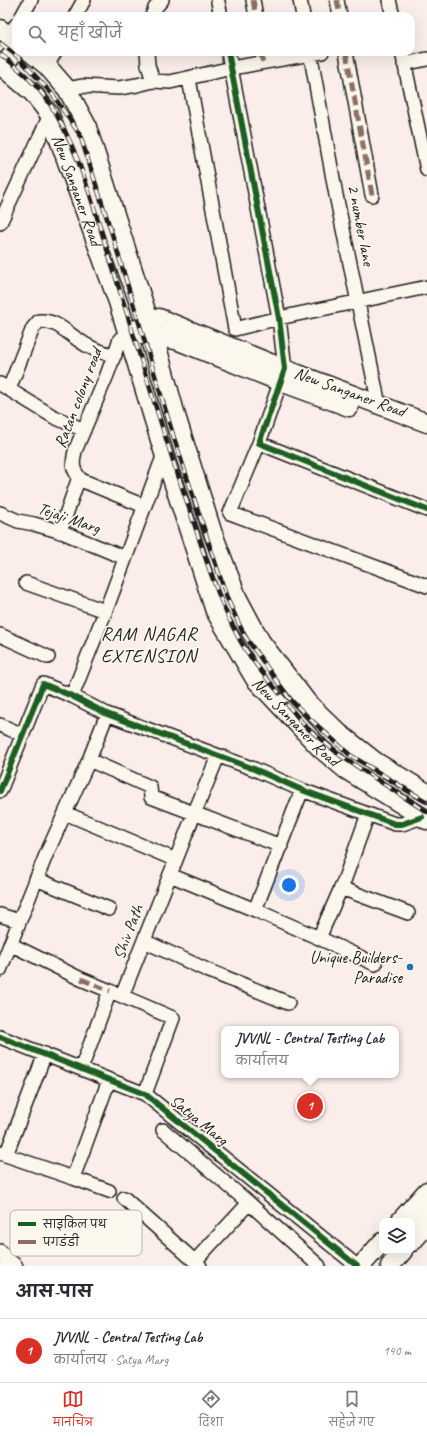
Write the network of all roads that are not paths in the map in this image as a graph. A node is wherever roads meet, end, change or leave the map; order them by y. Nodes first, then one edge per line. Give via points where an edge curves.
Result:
1 (31, 0) edge
2 (84, 0) edge
3 (162, 0) edge
4 (253, 0) edge
5 (300, 0) edge
6 (337, 0) edge
7 (389, 0) edge
8 (218, 2) dead end
9 (24, 12) edge
10 (77, 12) edge
11 (154, 12) edge
12 (220, 12) edge
13 (255, 12) edge
14 (302, 12) edge
15 (339, 12) edge
16 (392, 12) edge
17 (11, 36) edge
18 (147, 56) edge
19 (229, 56) edge
20 (275, 56) edge
21 (314, 56) edge
22 (347, 56) edge
23 (262, 57) edge
24 (403, 58) edge
25 (51, 59) edge
26 (427, 59) edge
27 (1, 66) edge
28 (232, 68) junction
29 (189, 79) junction
30 (153, 81) junction
31 (67, 89) junction
32 (50, 115) junction
33 (427, 170) edge
34 (372, 195) dead end
35 (0, 223) edge
36 (427, 287) edge
37 (358, 301) junction
38 (279, 318) junction
39 (151, 330) junction
40 (127, 334) junction
41 (115, 355) junction
42 (283, 376) junction
43 (5, 386) edge
44 (379, 405) junction
45 (427, 423) edge
46 (84, 430) junction
47 (427, 435) edge
48 (260, 443) junction
49 (164, 454) junction
50 (79, 477) junction
51 (144, 506) junction
52 (427, 510) edge
53 (0, 513) edge
54 (60, 532) junction
55 (125, 558) junction
56 (26, 583) dead end
57 (427, 586) edge
58 (106, 611) junction
59 (0, 635) edge
60 (48, 657) dead end
61 (72, 696) junction
62 (107, 714) junction
63 (0, 725) edge
64 (23, 735) junction
65 (218, 756) junction
66 (88, 760) junction
67 (302, 790) junction
68 (0, 791) edge
69 (427, 793) edge
70 (65, 813) junction
71 (194, 814) junction
72 (368, 814) junction
73 (424, 818) edge
74 (281, 846) junction
75 (176, 860) junction
76 (170, 875) junction
77 (36, 879) junction
78 (341, 888) junction
79 (109, 909) dead end
80 (255, 910) junction
81 (408, 913) dead end
82 (0, 914) edge
83 (19, 921) junction
84 (319, 938) junction
85 (144, 941) junction
86 (10, 944) junction
87 (375, 964) dead end
88 (0, 970) edge
89 (116, 994) junction
90 (288, 1003) dead end
91 (0, 1037) edge
92 (44, 1054) junction
93 (81, 1069) junction
94 (109, 1080) junction
95 (145, 1094) junction
96 (163, 1130) dead end
97 (3, 1154) edge
98 (73, 1178) junction
99 (109, 1191) dead end
100 (427, 1191) edge
101 (124, 1198) dead end
102 (249, 1203) junction
103 (427, 1209) edge
104 (137, 1210) edge
105 (142, 1214) edge
106 (403, 1218) edge
107 (415, 1223) edge
108 (427, 1225) edge
109 (415, 1239) edge
110 (379, 1245) edge
111 (387, 1254) edge
112 (400, 1254) edge
113 (198, 1264) edge
114 (319, 1266) edge
115 (357, 1266) edge
116 (361, 1266) edge
117 (377, 1266) edge
118 (390, 1266) edge

1 - 9 street
2 - 10 street
3 - 11 street
4 - 13 street
5 - 14 street
6 - 15 street
7 - 16 street
8 - 12 street
17 - 27 main road
18 - 30 street
19 - 28 street
20 - 23 street
21 - 37 street, 2 number lane via 336,195
22 - 34 street
23 - 28 street
24 - 26 street
24 - 33 street
25 - 31 main road, New Sanganer Road
27 - 32 main road, New Sanganer Road via 33,93
28 - 29 street
28 - 38 street
29 - 30 street
29 - 38 street via 235,329
30 - 31 street via 119,88 82,86
31 - 39 main road, New Sanganer Road via 86,124
32 - 35 street
32 - 40 main road, New Sanganer Road
36 - 37 street
37 - 38 street
37 - 44 street, 2 number lane
38 - 42 street
39 - 40 main road, New Sanganer Road
39 - 42 main road, New Sanganer Road
39 - 69 main road, New Sanganer Road via 212,531 237,597 261,642 307,702 339,733 376,762
40 - 41 street, Ratan colony road via 120,339
40 - 49 main road, New Sanganer Road
41 - 43 street via 90,348 60,326 46,320 38,320
41 - 46 street, Ratan colony road
42 - 44 main road, New Sanganer Road
42 - 47 main road, New Sanganer Road
42 - 48 street
43 - 46 street via 54,417
44 - 45 main road, New Sanganer Road
46 - 50 street, Ratan colony road via 72,462
48 - 52 street
48 - 57 street via 230,513
49 - 51 street
49 - 73 main road, New Sanganer Road via 215,611 255,679 321,749 345,769
50 - 51 street
50 - 54 street
51 - 55 street
53 - 54 street, Tejaji Marg via 18,521
54 - 55 street, Tejaji Marg
55 - 58 street
56 - 58 street
58 - 61 street
59 - 60 street
61 - 62 street
61 - 64 street via 43,684
62 - 65 street
62 - 66 street
63 - 64 street
64 - 68 street
65 - 67 street
65 - 71 street, Shiv Path
66 - 70 street
66 - 71 street via 150,787 150,796
67 - 72 street
67 - 74 street
70 - 75 street
70 - 77 street
71 - 74 street
71 - 75 street, Shiv Path
72 - 73 street via 398,824
72 - 78 street
74 - 80 street
75 - 76 street, Shiv Path
76 - 80 street
76 - 85 street, Shiv Path
77 - 79 street
77 - 83 street
78 - 81 street
78 - 84 street
80 - 84 street
82 - 83 street
83 - 86 street
84 - 87 street
85 - 89 street, Shiv Path
85 - 90 street
86 - 88 street
86 - 89 street
89 - 93 street, Shiv Path
89 - 95 street via 173,1018
91 - 92 street, Satya Marg
92 - 93 street, Satya Marg
92 - 97 street
93 - 94 street, Satya Marg
94 - 95 street, Satya Marg
94 - 98 street
95 - 115 street, Satya Marg
96 - 102 street
97 - 98 street
98 - 99 street
100 - 106 main road
101 - 104 street
102 - 113 street
102 - 114 street
103 - 107 main road
105 - 113 street
108 - 109 main road
110 - 116 main road
111 - 117 main road
112 - 118 main road

